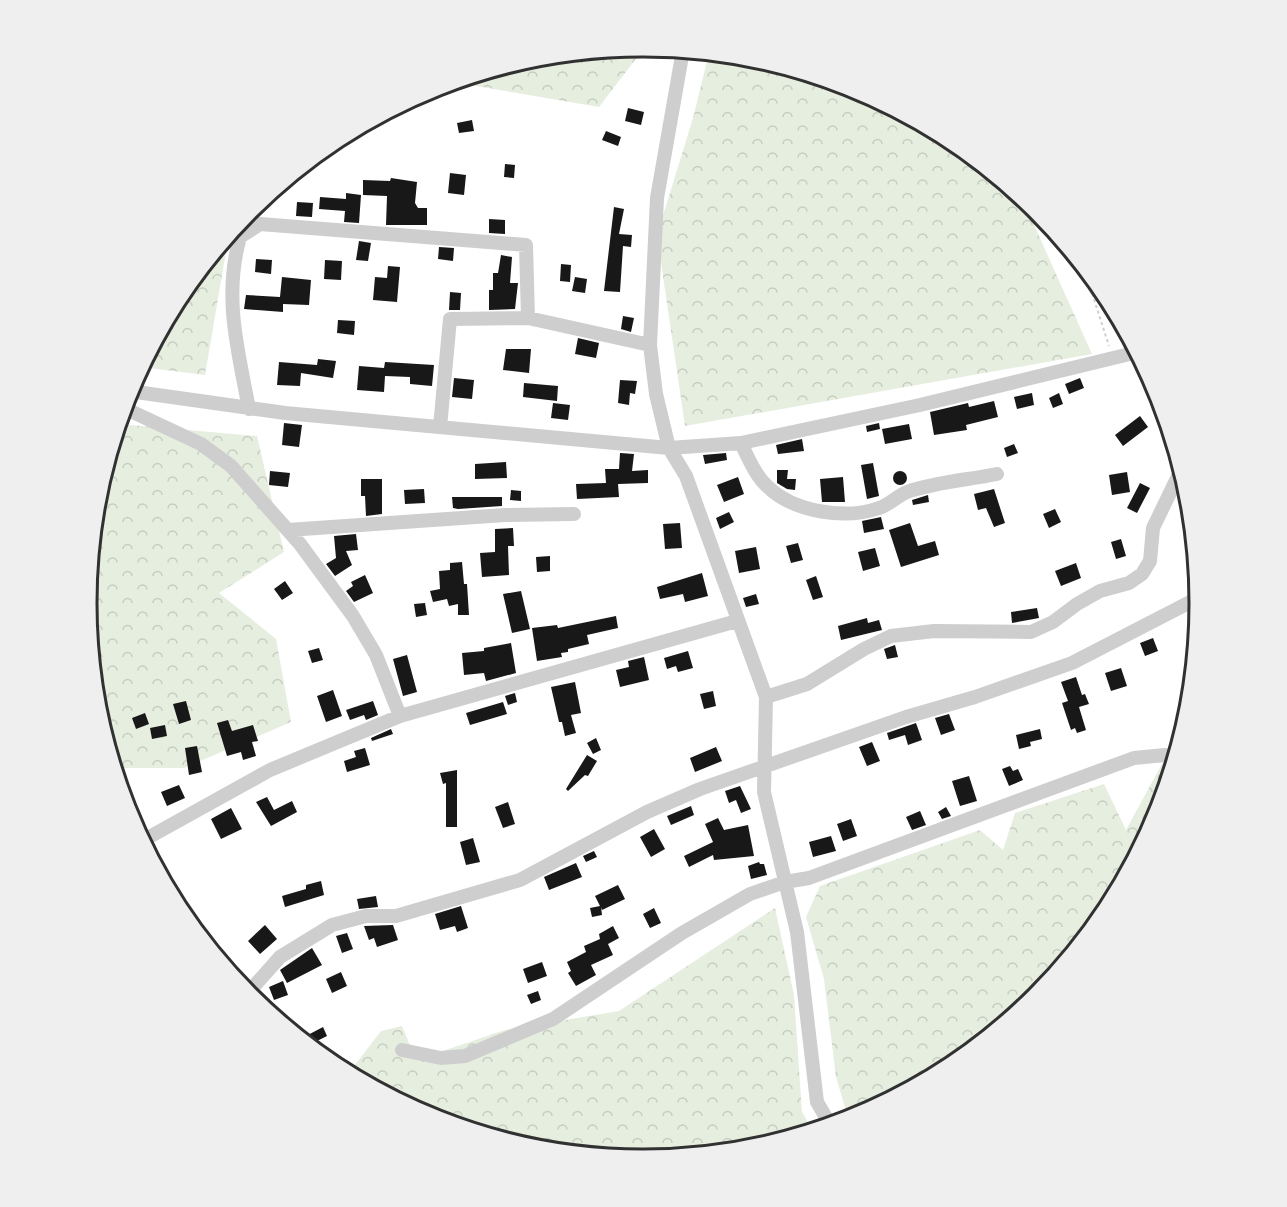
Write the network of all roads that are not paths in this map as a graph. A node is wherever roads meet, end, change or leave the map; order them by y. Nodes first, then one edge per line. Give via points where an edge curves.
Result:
1 (682, 58) edge
2 (528, 318) junction
3 (650, 345) junction
4 (1130, 354) edge
5 (140, 393) edge
6 (249, 409) junction
7 (132, 412) edge
8 (440, 427) junction
9 (741, 443) junction
10 (669, 448) junction
11 (997, 474) dead end
12 (1175, 481) edge
13 (574, 514) dead end
14 (288, 530) junction
15 (1190, 602) edge
16 (737, 621) junction
17 (766, 697) junction
18 (400, 716) junction
19 (1165, 755) dead end
20 (762, 769) junction
21 (149, 837) edge
22 (785, 882) junction
23 (254, 986) edge
24 (402, 1050) dead end
25 (826, 1118) edge

1 - 3 street via 657,198
2 - 3 street
2 - 6 street via 526,245 260,224 240,237 232,265 232,310
2 - 8 street via 450,319
3 - 10 street
4 - 9 street via 920,405
5 - 6 street
6 - 8 street
7 - 14 street via 201,444 231,466
8 - 10 street
9 - 10 street
9 - 11 street via 767,486 799,506 826,512 857,513 880,508 905,493
10 - 16 street via 686,476
12 - 17 street via 1153,528 1150,561 1142,574 1129,583 1100,591 1031,632 934,631 891,636 807,684
13 - 14 street
14 - 18 street via 353,616 376,655
15 - 20 street via 1072,663
16 - 17 street
16 - 18 street
17 - 20 street
18 - 21 street via 270,770
19 - 22 street via 1134,758 809,878
20 - 22 street
20 - 23 street via 700,789 648,812 520,880 396,915 366,916 332,925 280,957
22 - 24 street via 750,894 682,933 553,1019 465,1056 441,1058
22 - 25 street via 796,932 817,1102

